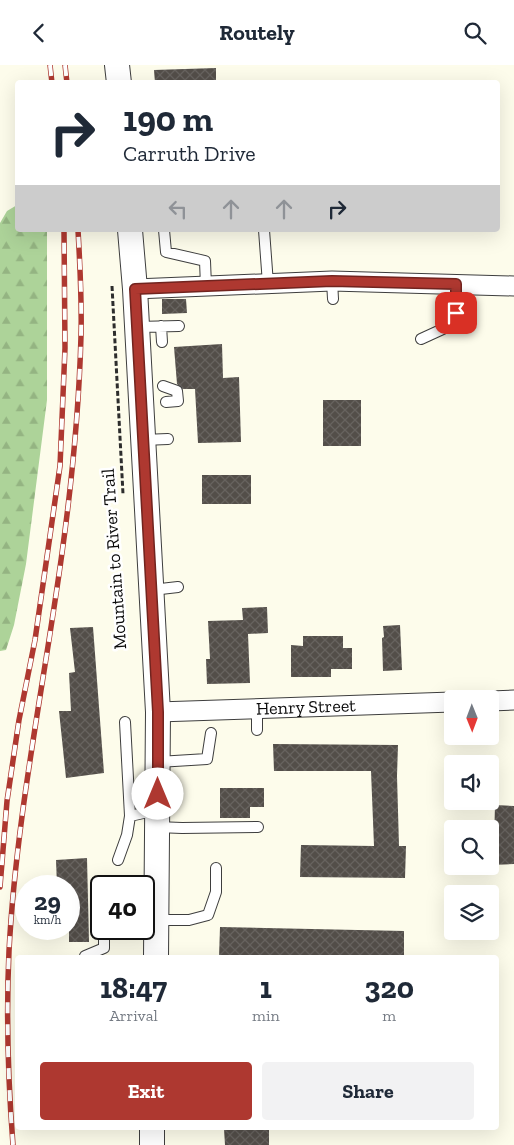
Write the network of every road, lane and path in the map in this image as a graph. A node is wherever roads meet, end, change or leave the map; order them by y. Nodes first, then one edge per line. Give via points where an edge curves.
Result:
1 (117, 65) edge
2 (119, 80) edge
3 (130, 232) edge
4 (164, 232) edge
5 (264, 232) edge
6 (112, 279) dead end
7 (268, 284) junction
8 (456, 284) junction
9 (206, 286) junction
10 (514, 286) edge
11 (135, 289) junction
12 (161, 326) junction
13 (179, 326) dead end
14 (137, 327) junction
15 (421, 339) dead end
16 (162, 342) dead end
17 (163, 386) dead end
18 (166, 402) dead end
19 (168, 439) dead end
20 (143, 440) junction
21 (123, 495) dead end
22 (178, 587) dead end
23 (152, 590) junction
24 (514, 700) edge
25 (499, 701) edge
26 (444, 702) edge
27 (257, 708) junction
28 (158, 712) junction
29 (125, 723) dead end
30 (257, 730) dead end
31 (211, 733) dead end
32 (158, 762) junction
33 (130, 815) junction
34 (157, 818) junction
35 (258, 827) dead end
36 (118, 860) dead end
37 (216, 868) dead end
38 (153, 875) edge
39 (155, 921) edge
40 (104, 940) edge
41 (153, 940) edge
42 (87, 955) edge
43 (156, 955) edge
44 (152, 1130) edge
45 (152, 1145) edge

1 - 2 street
3 - 11 street
4 - 9 lane via 166,252 205,261
5 - 7 lane
6 - 21 path, Mountain to River Trail
7 - 8 street via 332,290
7 - 9 street
8 - 10 street
8 - 15 lane via 455,321
9 - 11 street
11 - 14 street
12 - 13 lane
12 - 14 lane
12 - 16 lane
14 - 20 street
17 - 18 lane via 177,391 178,401
19 - 20 lane
20 - 23 street
22 - 23 lane
23 - 28 street
24 - 25 street
26 - 27 street, Henry Street
27 - 28 street, Henry Street
27 - 30 lane
28 - 32 street
29 - 33 lane
31 - 32 lane via 207,759
32 - 34 street
33 - 34 lane
33 - 36 lane
34 - 35 lane via 182,828
34 - 38 street
37 - 39 lane via 216,892 208,915 188,920
40 - 42 lane via 104,949
41 - 43 street
44 - 45 street

